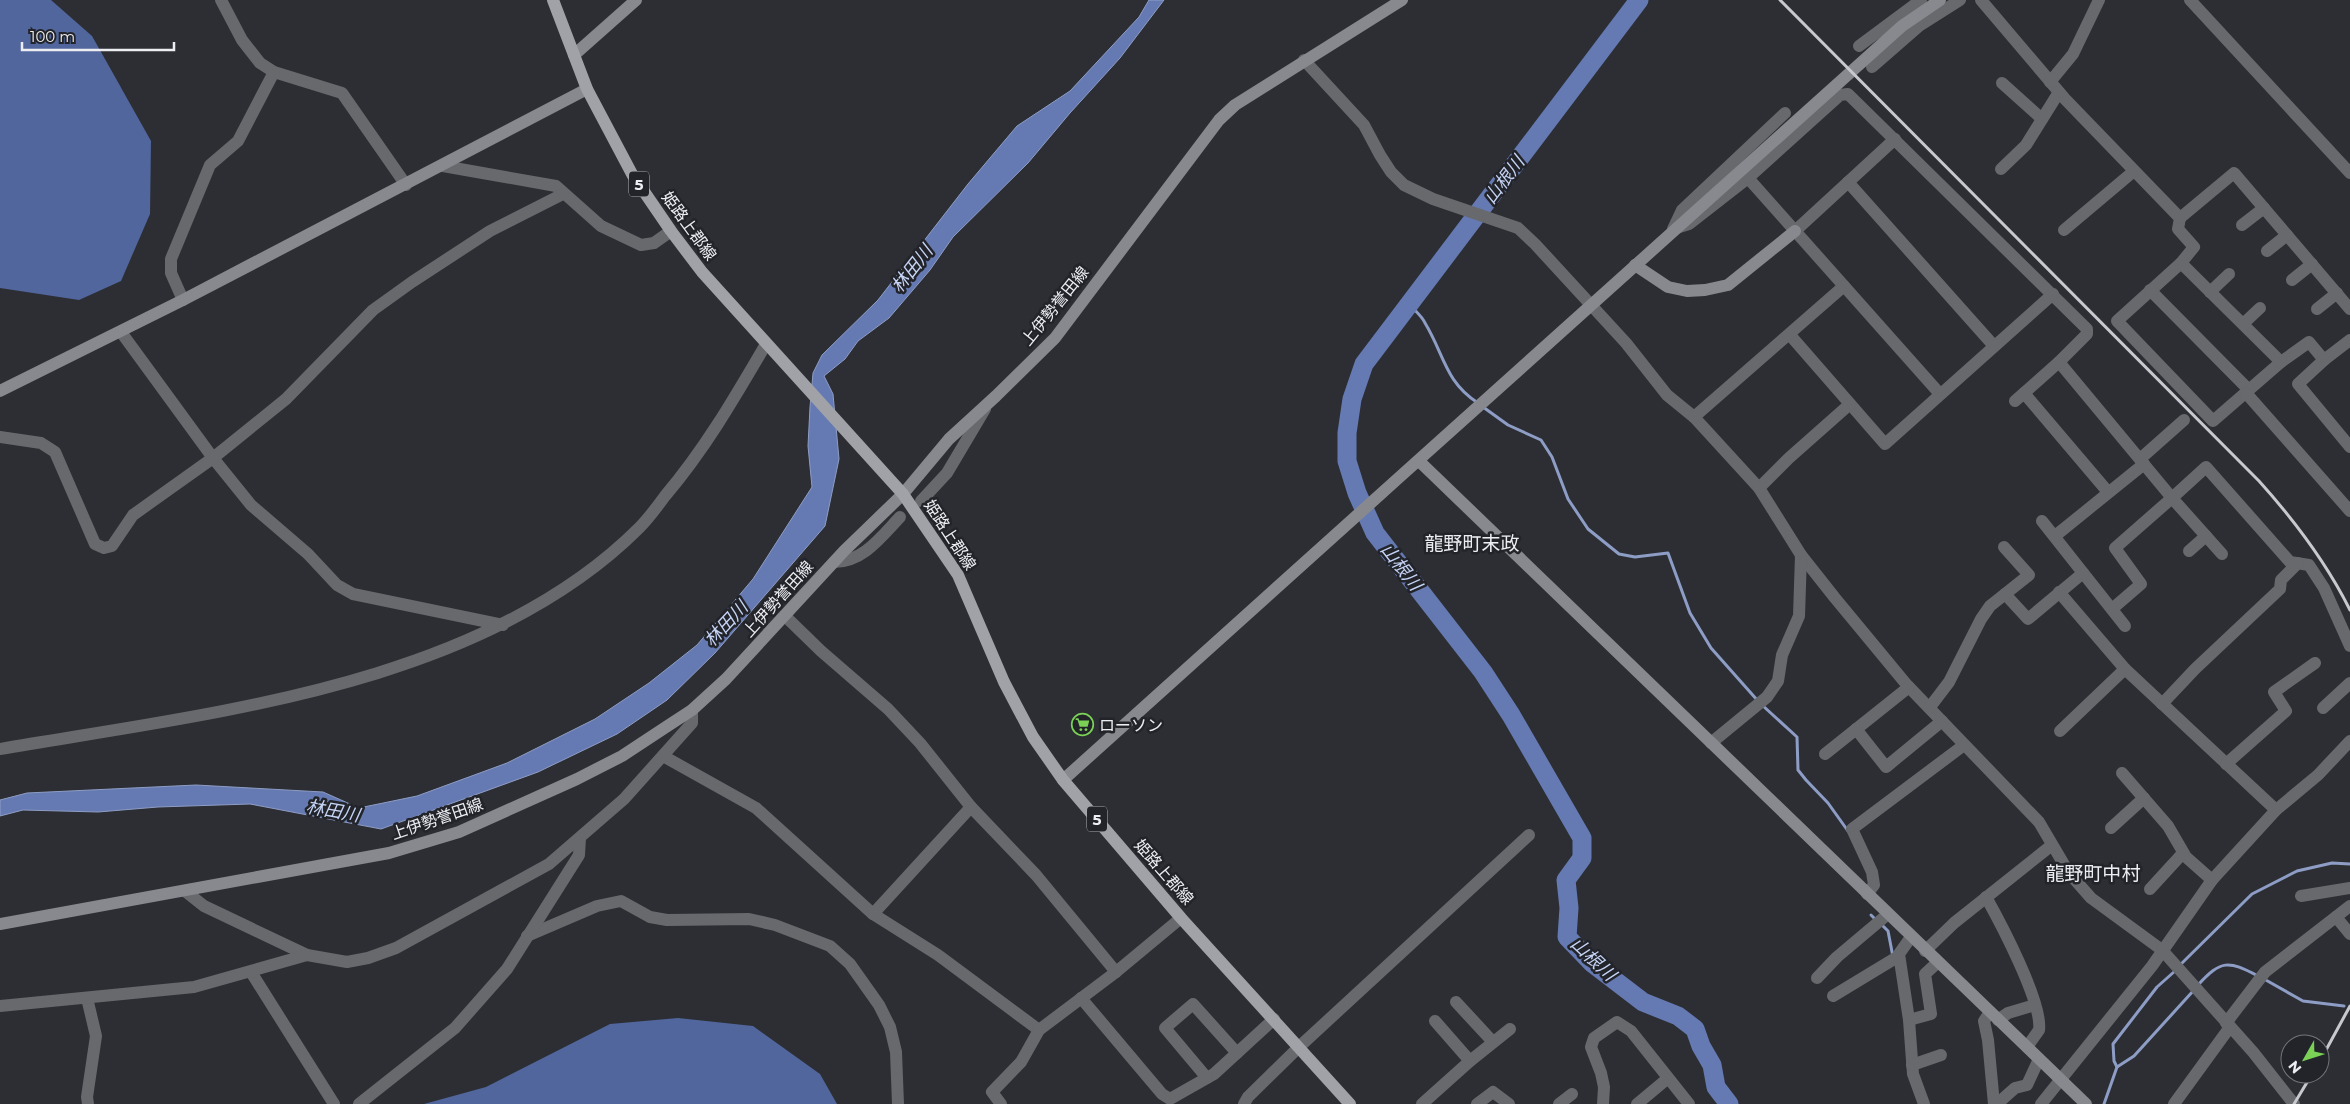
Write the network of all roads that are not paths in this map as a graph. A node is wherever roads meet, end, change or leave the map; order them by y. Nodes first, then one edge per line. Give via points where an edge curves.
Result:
1 (221, 0) edge
2 (553, 0) edge
3 (636, 0) edge
4 (1402, 0) edge
5 (1921, 0) edge
6 (1940, 0) edge
7 (1960, 0) edge
8 (1981, 0) edge
9 (2099, 0) edge
10 (2190, 0) edge
11 (1859, 46) dead end
12 (574, 55) junction
13 (1304, 60) junction
14 (1872, 67) dead end
15 (274, 72) junction
16 (2002, 83) dead end
17 (2054, 87) junction
18 (587, 90) junction
19 (1785, 113) dead end
20 (2042, 119) junction
21 (1896, 139) junction
22 (443, 166) junction
23 (2001, 169) dead end
24 (2134, 171) junction
25 (2350, 173) edge
26 (1748, 178) junction
27 (1848, 182) junction
28 (406, 185) junction
29 (563, 194) junction
30 (2264, 208) junction
31 (2180, 218) junction
32 (2242, 225) dead end
33 (1673, 229) junction
34 (2064, 230) dead end
35 (671, 231) junction
36 (1795, 231) junction
37 (2287, 235) junction
38 (2267, 250) dead end
39 (2181, 263) junction
40 (2312, 264) junction
41 (1635, 265) junction
42 (2229, 274) dead end
43 (2292, 280) dead end
44 (1844, 286) junction
45 (2150, 290) junction
46 (2210, 292) junction
47 (2337, 293) junction
48 (2053, 294) junction
49 (184, 300) junction
50 (1590, 306) junction
51 (2260, 308) dead end
52 (2316, 309) dead end
53 (2350, 309) edge
54 (2243, 324) junction
55 (121, 332) junction
56 (1790, 335) junction
57 (2350, 340) edge
58 (766, 344) junction
59 (1994, 346) junction
60 (2324, 360) junction
61 (2059, 362) junction
62 (2281, 362) junction
63 (2247, 391) junction
64 (0, 392) edge
65 (1940, 394) junction
66 (1850, 404) junction
67 (987, 405) junction
68 (1694, 417) junction
69 (2184, 420) dead end
70 (0, 437) edge
71 (2350, 447) edge
72 (213, 458) junction
73 (2142, 461) junction
74 (1419, 462) junction
75 (1759, 488) junction
76 (2108, 492) junction
77 (903, 494) junction
78 (2172, 498) junction
79 (921, 501) dead end
80 (2350, 511) edge
81 (900, 517) dead end
82 (2042, 521) dead end
83 (2055, 536) junction
84 (2206, 536) junction
85 (2004, 547) dead end
86 (2189, 551) dead end
87 (2222, 554) dead end
88 (1801, 555) junction
89 (834, 562) junction
90 (2298, 563) junction
91 (2083, 573) junction
92 (2059, 592) junction
93 (2005, 594) junction
94 (2112, 609) junction
95 (785, 616) junction
96 (503, 624) junction
97 (2125, 626) dead end
98 (2350, 646) edge
99 (2316, 663) dead end
100 (2125, 669) junction
101 (2350, 683) edge
102 (1910, 687) junction
103 (2162, 704) junction
104 (1930, 707) junction
105 (2323, 708) dead end
106 (692, 710) junction
107 (1942, 721) junction
108 (1856, 729) junction
109 (2060, 732) dead end
110 (2350, 741) edge
111 (1711, 743) junction
112 (1964, 745) junction
113 (0, 749) edge
114 (1825, 754) dead end
115 (663, 756) junction
116 (2226, 764) junction
117 (2122, 773) dead end
118 (1063, 780) junction
119 (2144, 798) junction
120 (971, 807) junction
121 (2276, 810) junction
122 (2111, 828) dead end
123 (1528, 836) dead end
124 (580, 838) junction
125 (2052, 845) junction
126 (2183, 853) junction
127 (2212, 880) junction
128 (2350, 888) edge
129 (2150, 889) dead end
130 (185, 892) junction
131 (1867, 894) junction
132 (2301, 896) dead end
133 (1986, 898) junction
134 (2350, 906) edge
135 (873, 914) junction
136 (1888, 914) junction
137 (2336, 917) junction
138 (1181, 918) junction
139 (0, 924) edge
140 (2350, 934) edge
141 (527, 936) junction
142 (1911, 936) junction
143 (2162, 950) junction
144 (1925, 951) junction
145 (307, 956) junction
146 (1899, 956) junction
147 (1938, 962) junction
148 (251, 972) junction
149 (1116, 972) junction
150 (1817, 978) dead end
151 (1833, 996) dead end
152 (87, 998) junction
153 (1081, 998) junction
154 (1456, 1002) dead end
155 (2035, 1005) junction
156 (0, 1006) edge
157 (1994, 1016) junction
158 (1274, 1019) junction
159 (1909, 1020) junction
160 (1435, 1021) dead end
161 (2228, 1025) junction
162 (1510, 1029) dead end
163 (1039, 1030) junction
164 (1493, 1042) junction
165 (1299, 1047) junction
166 (2027, 1047) junction
167 (1237, 1053) junction
168 (1941, 1055) dead end
169 (2039, 1059) junction
170 (1470, 1061) junction
171 (1912, 1065) junction
172 (1207, 1078) junction
173 (1667, 1079) junction
174 (2061, 1080) junction
175 (1572, 1094) dead end
176 (88, 1104) edge
177 (334, 1104) edge
178 (358, 1104) edge
179 (898, 1104) edge
180 (1001, 1104) edge
181 (1244, 1104) edge
182 (1350, 1104) edge
183 (1422, 1104) edge
184 (1477, 1104) edge
185 (1509, 1104) edge
186 (1559, 1104) edge
187 (1603, 1104) edge
188 (1637, 1104) edge
189 (1689, 1104) edge
190 (1924, 1104) edge
191 (1996, 1104) edge
192 (2041, 1104) edge
193 (2086, 1104) edge
194 (2174, 1104) edge
195 (2294, 1104) edge

1 - 15 street via 242,40 260,63
2 - 12 main road, 姫路上郡線 / 5
3 - 12 street
4 - 13 street, 上伊勢誉田線
5 - 11 street
6 - 33 street via 1902,26
7 - 14 street via 1920,26
8 - 17 street
9 - 17 street
10 - 25 street
12 - 18 main road, 姫路上郡線 / 5
13 - 50 street via 1364,125 1386,164 1404,185 1433,199 1518,228
13 - 67 street, 上伊勢誉田線 via 1235,105 1220,120 1055,338
15 - 28 street via 342,93
15 - 49 street via 238,141 210,165 171,260 171,273
16 - 20 street
17 - 20 street
17 - 24 street
18 - 22 street
18 - 35 main road, 姫路上郡線 / 5 via 632,174
19 - 33 street via 1682,210
20 - 23 street via 2026,145
21 - 26 street via 1848,94 1840,95
21 - 27 street
21 - 48 street
22 - 28 street
22 - 29 street via 556,186
24 - 31 street
24 - 34 street
26 - 33 street via 1689,224
26 - 36 street
27 - 36 street
27 - 59 street
28 - 49 street
29 - 35 street via 601,226 641,245 654,243
29 - 72 street via 490,231 373,310 286,399
30 - 31 street via 2234,173
30 - 32 street
30 - 37 street
31 - 39 street via 2178,230 2194,247
33 - 41 street
35 - 58 main road, 姫路上郡線 / 5 via 702,272
36 - 41 street via 1728,284 1705,290 1668,287
36 - 44 street
37 - 38 street
37 - 40 street
39 - 45 street
39 - 46 street
40 - 43 street
40 - 47 street
41 - 50 street
42 - 46 street
44 - 56 street
44 - 65 street
45 - 63 street
45 - 63 street via 2117,321 2213,421
46 - 54 street
47 - 52 street
47 - 53 street
48 - 59 street
48 - 61 street via 2087,329 2087,334
49 - 55 street
50 - 68 street via 1626,343 1667,395
50 - 74 street
51 - 54 street
54 - 62 street
55 - 64 street
55 - 72 street
56 - 66 street
56 - 68 street
57 - 60 street
58 - 77 main road, 姫路上郡線 / 5
58 - 96 street via 692,464 640,527 552,597
59 - 65 street
60 - 62 street via 2309,342
60 - 71 street via 2298,384
61 - 73 street
61 - 76 street via 2019,397
62 - 63 street
63 - 80 street
65 - 66 street via 1884,444
66 - 75 street
67 - 77 street, 上伊勢誉田線 via 948,439
67 - 79 street via 948,473
68 - 75 street
69 - 73 street
70 - 72 street via 41,444 55,452 95,544 104,548 112,546 133,515
72 - 96 street via 252,505 308,554 337,585 353,594
73 - 76 street
73 - 78 street
74 - 111 street
74 - 118 street
75 - 88 street
76 - 83 street
77 - 89 street, 上伊勢誉田線
77 - 118 main road, 姫路上郡線 / 5 via 958,575 1004,682 1033,738
78 - 84 street
78 - 90 street via 2206,467 2290,562
78 - 94 street via 2114,548 2141,584
81 - 89 street via 870,548 845,562
82 - 83 street
83 - 91 street
84 - 86 street
84 - 87 street
85 - 93 street via 2029,575
88 - 102 street
88 - 111 street via 1799,616 1782,655 1778,680 1767,697
89 - 95 street, 上伊勢誉田線
90 - 98 street via 2309,565 2324,588
90 - 103 street via 2281,580 2280,589 2194,669
91 - 92 street
91 - 94 street
92 - 93 street via 2028,619
92 - 100 street
93 - 104 street via 1990,606 1981,619 1949,682
94 - 97 street
95 - 106 street, 上伊勢誉田線
95 - 120 street via 888,708
96 - 113 street via 404,664 256,704
99 - 116 street via 2274,692 2286,711
100 - 103 street
100 - 109 street
101 - 105 street
102 - 104 street
102 - 108 street
103 - 116 street
104 - 107 street
106 - 115 street via 692,724
106 - 130 street, 上伊勢誉田線 via 622,756 459,832 388,853
107 - 108 street via 1886,767
107 - 112 street
108 - 114 street
110 - 121 street via 2318,775
111 - 131 street
112 - 125 street via 2039,822
112 - 131 street via 1852,829 1872,872 1874,885
115 - 124 street via 624,799
115 - 135 street via 756,808
116 - 121 street
117 - 119 street
118 - 138 main road, 姫路上郡線 / 5
119 - 122 street
119 - 126 street via 2168,826
120 - 135 street
120 - 149 street via 1036,875
121 - 127 street
123 - 165 street
124 - 141 street via 579,855
124 - 145 street via 549,864 396,948 347,962
125 - 133 street
125 - 143 street via 2069,873 2091,898
126 - 127 street
126 - 129 street
127 - 143 street
128 - 132 street
130 - 139 street, 上伊勢誉田線
130 - 145 street via 204,906
131 - 136 street
133 - 144 street
133 - 155 street via 2012,948
134 - 137 street
135 - 163 street via 938,955
136 - 142 street
136 - 150 street
137 - 140 street
137 - 161 street via 2265,972
138 - 149 street
138 - 158 main road, 姫路上郡線 / 5
141 - 178 street via 507,969 455,1028
141 - 179 street via 596,906 621,902 650,917 667,920 749,919 775,925 830,946 850,964 890,1027 896,1052
142 - 144 street
142 - 146 street
143 - 161 street
143 - 174 street
144 - 147 street
145 - 148 street
146 - 151 street
146 - 159 street
147 - 157 street
147 - 159 street via 1925,974 1931,1014
148 - 152 street via 194,987
148 - 177 street
149 - 153 street
152 - 156 street
152 - 176 street via 96,1036
153 - 163 street
153 - 172 street via 1162,1094 1170,1099
154 - 164 street
155 - 157 street
155 - 166 street via 2039,1030
157 - 166 street
157 - 191 street via 1984,1021
158 - 165 main road, 姫路上郡線 / 5
158 - 167 street
159 - 171 street
160 - 170 street
161 - 194 street
161 - 195 street
162 - 164 street
163 - 180 street via 1022,1062 992,1092
164 - 170 street
165 - 181 street
165 - 182 main road, 姫路上郡線 / 5
166 - 169 street
167 - 172 street
167 - 172 street via 1193,1004 1165,1028
168 - 171 street
169 - 174 street
169 - 191 street via 2027,1085 2015,1088
170 - 183 street
171 - 190 street
173 - 187 street via 1631,1031 1617,1022 1594,1038 1591,1047 1601,1072
173 - 188 street
173 - 189 street
174 - 192 street
174 - 193 street
175 - 186 street
184 - 185 street via 1493,1092

